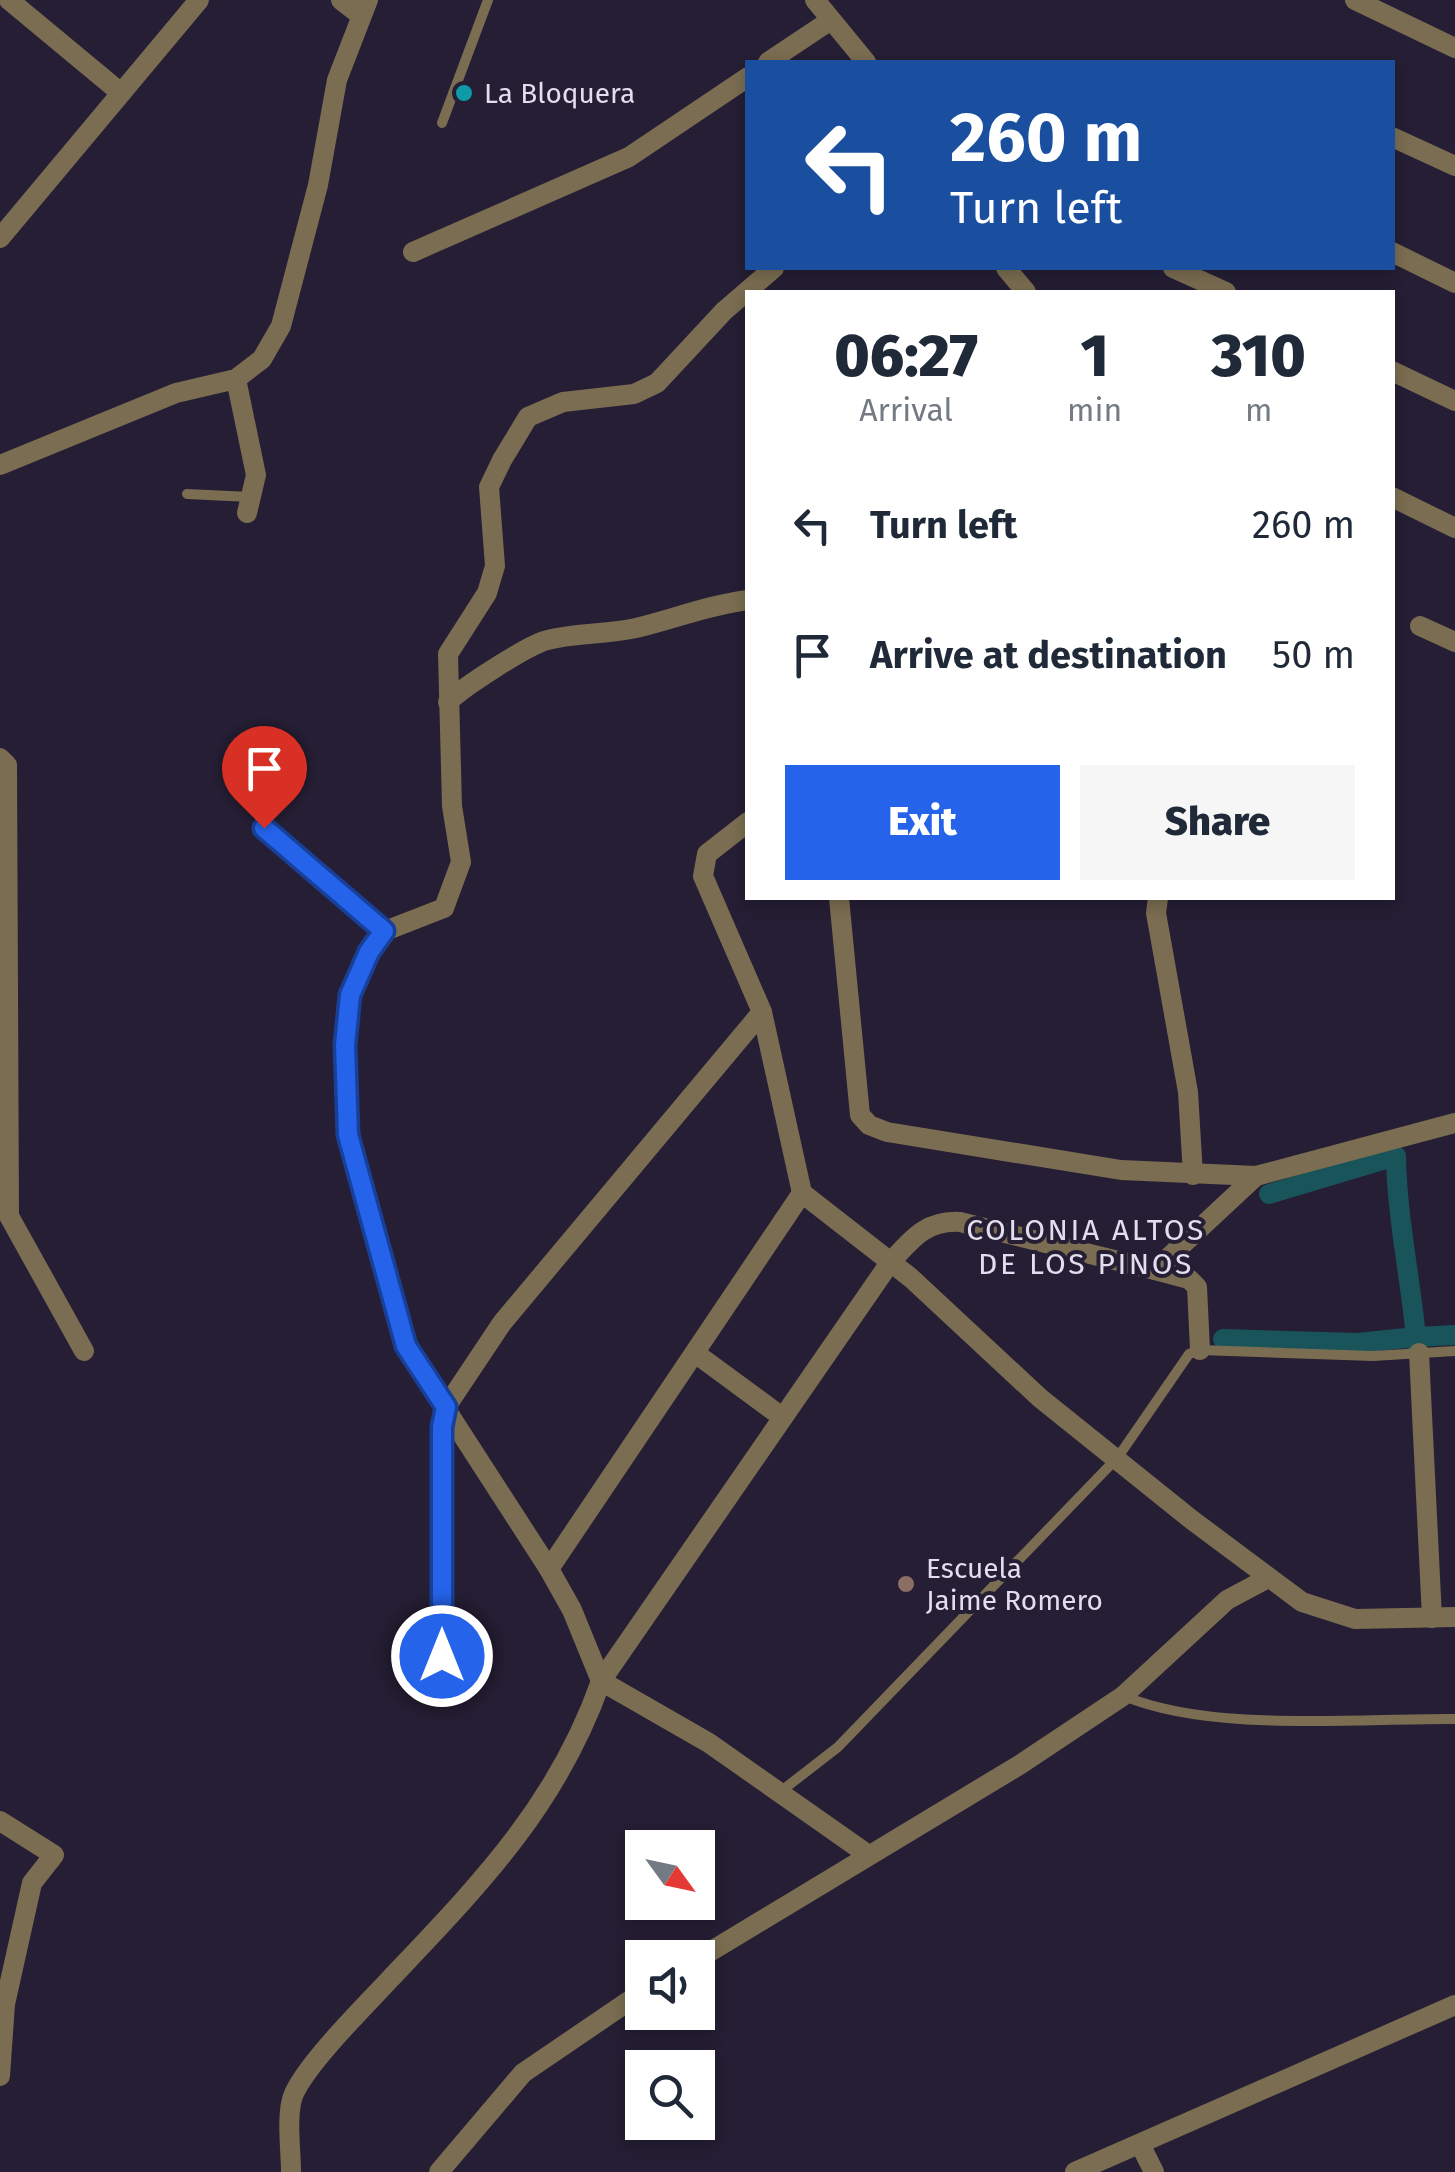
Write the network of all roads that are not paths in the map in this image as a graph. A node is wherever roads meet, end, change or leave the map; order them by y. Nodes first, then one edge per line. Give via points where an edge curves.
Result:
1 (9, 0) edge
2 (199, 0) edge
3 (341, 0) edge
4 (488, 0) edge
5 (815, 0) edge
6 (1356, 0) edge
7 (363, 7) edge
8 (831, 20) junction
9 (1455, 48) edge
10 (771, 60) edge
11 (864, 60) edge
12 (745, 79) edge
13 (121, 93) junction
14 (442, 123) dead end
15 (1395, 138) edge
16 (1455, 166) edge
17 (0, 238) edge
18 (413, 252) dead end
19 (1395, 253) edge
20 (772, 270) edge
21 (1008, 270) edge
22 (1178, 270) edge
23 (1455, 283) edge
24 (748, 290) edge
25 (1024, 290) edge
26 (1222, 290) edge
27 (745, 293) edge
28 (1395, 373) edge
29 (236, 379) junction
30 (1455, 401) edge
31 (0, 465) edge
32 (188, 494) dead end
33 (1395, 498) edge
34 (249, 505) joint
35 (1455, 528) edge
36 (745, 600) edge
37 (1420, 626) dead end
38 (1455, 642) edge
39 (448, 702) junction
40 (2, 768) edge
41 (745, 824) edge
42 (264, 828) dead end
43 (839, 900) edge
44 (1158, 900) edge
45 (384, 931) junction
46 (762, 1012) junction
47 (1455, 1124) edge
48 (1193, 1176) junction
49 (1256, 1176) junction
50 (802, 1194) junction
51 (888, 1264) junction
52 (1156, 1270) junction
53 (1200, 1350) junction
54 (84, 1351) dead end
55 (1455, 1351) edge
56 (1420, 1353) junction
57 (694, 1354) junction
58 (446, 1407) junction
59 (782, 1417) junction
60 (1118, 1457) junction
61 (550, 1569) junction
62 (1268, 1578) junction
63 (1455, 1617) edge
64 (1432, 1618) junction
65 (442, 1656) dead end
66 (600, 1681) junction
67 (1123, 1696) junction
68 (1455, 1720) edge
69 (780, 1792) junction
70 (0, 1821) edge
71 (867, 1854) junction
72 (715, 1948) edge
73 (625, 2004) edge
74 (1455, 2005) edge
75 (0, 2076) edge
76 (1140, 2144) junction
77 (291, 2172) edge
78 (439, 2172) edge
79 (1075, 2172) edge
80 (1154, 2172) edge

1 - 13 street
2 - 13 street
3 - 7 street
4 - 14 lane
5 - 8 street
6 - 9 street
7 - 29 street via 337,80 281,326 262,359
8 - 10 street
8 - 11 street
12 - 18 street via 629,157
13 - 17 street
15 - 16 street
19 - 23 street
20 - 24 street
21 - 25 street
22 - 26 street
27 - 39 street via 657,384 634,394 562,402 528,417 489,486 495,566 487,593 448,654
28 - 30 street
29 - 31 street via 176,394
29 - 34 street via 256,475
32 - 34 lane
33 - 35 street
36 - 39 street via 609,635 543,642 468,682
37 - 38 street
39 - 45 street via 461,862 455,888 444,908
40 - 54 street via 10,1216
41 - 46 street via 707,854 702,876
42 - 45 street
43 - 48 street via 860,1115 870,1126 1120,1170
44 - 48 street via 1188,1092
45 - 58 street via 350,995 348,1135 406,1346
46 - 50 street
46 - 58 street via 502,1323
47 - 49 street
48 - 49 street
49 - 52 street
50 - 51 street
50 - 57 street
51 - 52 street via 917,1233 947,1221
51 - 59 street
51 - 60 street
52 - 53 street via 1197,1287
53 - 56 lane
53 - 60 lane via 1189,1354
55 - 56 lane
56 - 64 street
57 - 59 street
57 - 61 street
58 - 61 street
58 - 65 street
59 - 66 street
60 - 62 street
60 - 69 lane via 838,1748
61 - 66 street
62 - 64 street via 1302,1602 1356,1619
62 - 67 street via 1227,1600
63 - 64 street
66 - 69 street
66 - 77 street via 583,1733 541,1808 335,2038 293,2096
67 - 68 lane via 1219,1717
67 - 71 street
69 - 71 street
70 - 75 street via 54,1855 32,1883 5,2004
71 - 72 street
73 - 78 street via 523,2073
74 - 76 street
76 - 79 street
76 - 80 street

